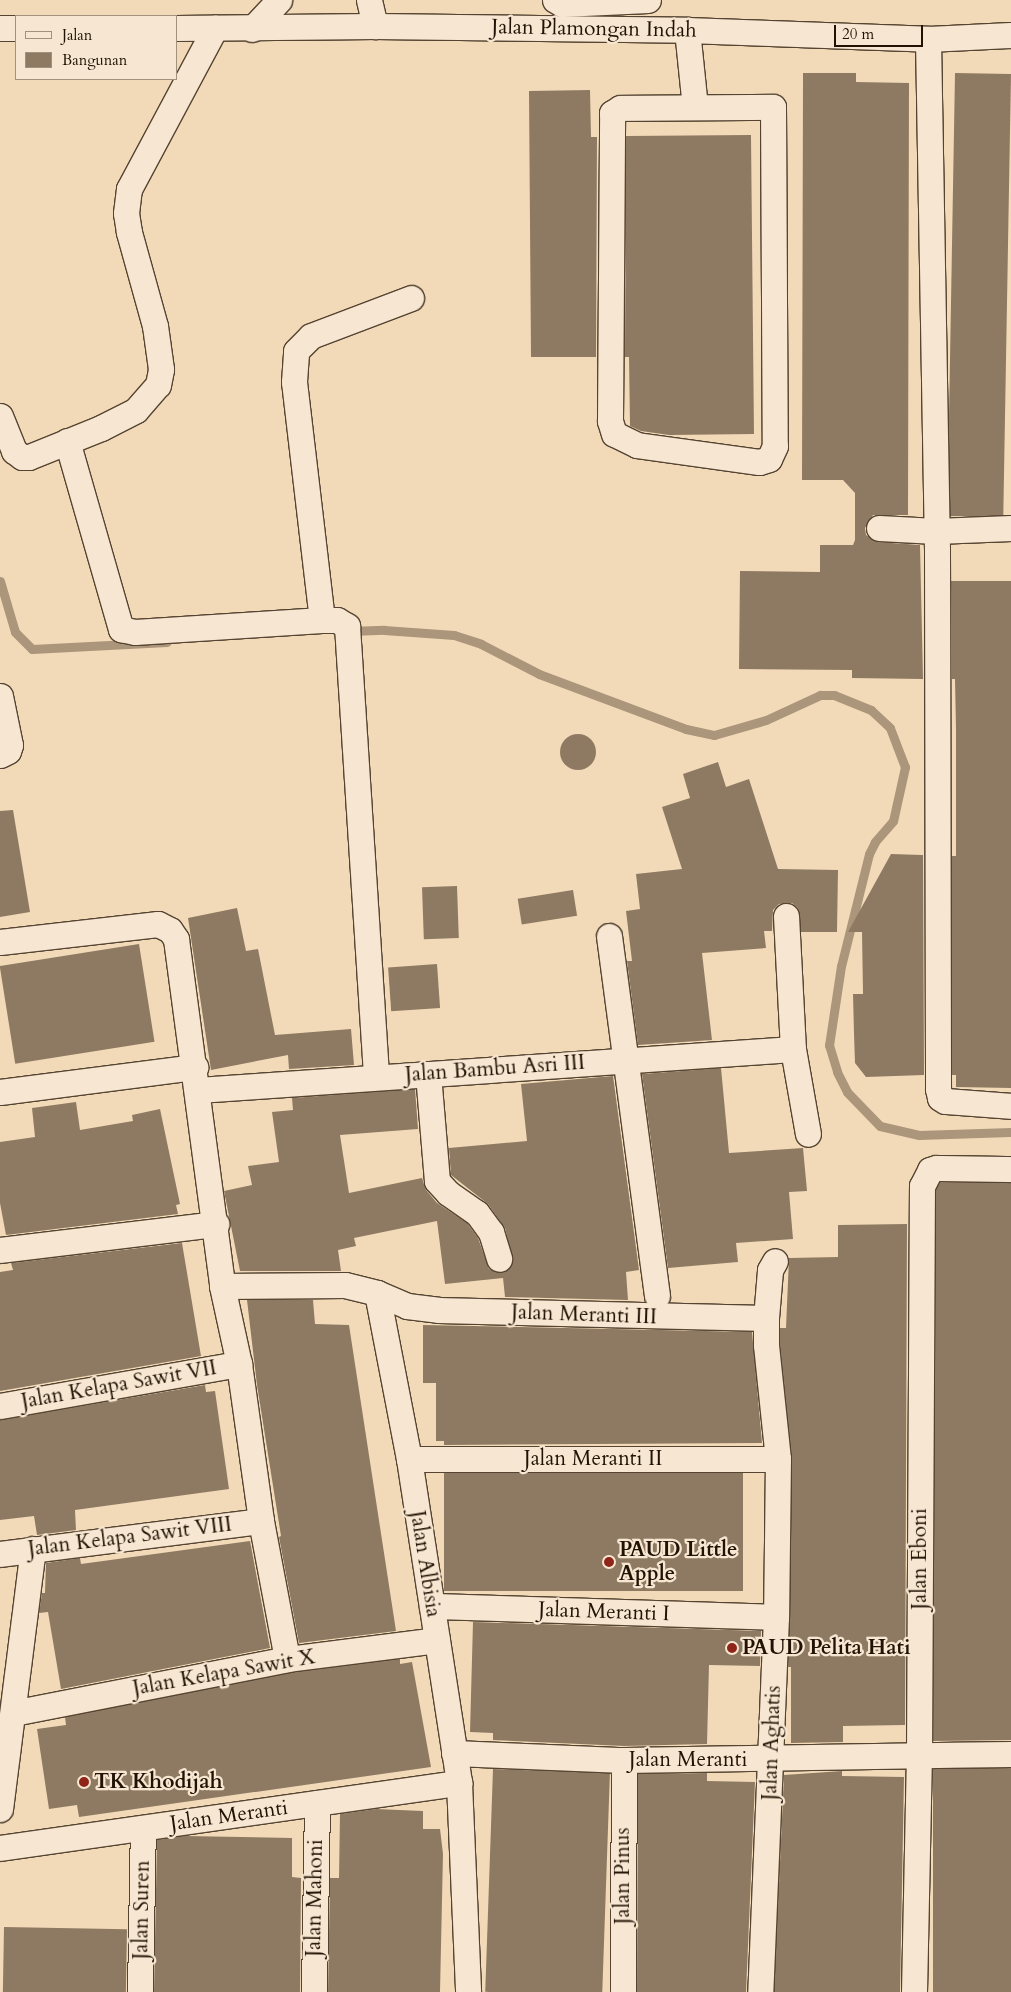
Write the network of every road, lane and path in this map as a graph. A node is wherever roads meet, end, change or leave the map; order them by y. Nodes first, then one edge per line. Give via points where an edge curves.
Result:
1 (279, 0) edge
2 (369, 0) edge
3 (555, 0) edge
4 (648, 0) edge
5 (375, 26) junction
6 (0, 28) edge
7 (15, 28) edge
8 (178, 28) edge
9 (216, 28) junction
10 (252, 29) junction
11 (687, 30) junction
12 (1011, 35) edge
13 (928, 39) junction
14 (695, 108) junction
15 (411, 298) dead end
16 (0, 416) edge
17 (67, 441) junction
18 (879, 528) dead end
19 (1011, 528) edge
20 (936, 531) junction
21 (322, 620) junction
22 (0, 696) edge
23 (1, 755) edge
24 (786, 916) dead end
25 (609, 936) dead end
26 (0, 942) edge
27 (793, 1049) junction
28 (627, 1060) junction
29 (428, 1074) junction
30 (376, 1077) junction
31 (197, 1078) junction
32 (0, 1092) edge
33 (1011, 1106) edge
34 (808, 1134) dead end
35 (1011, 1169) edge
36 (216, 1224) junction
37 (0, 1250) edge
38 (499, 1259) dead end
39 (775, 1261) dead end
40 (222, 1286) junction
41 (377, 1293) junction
42 (657, 1296) dead end
43 (766, 1318) junction
44 (239, 1364) junction
45 (0, 1406) edge
46 (409, 1459) junction
47 (778, 1459) junction
48 (261, 1521) junction
49 (34, 1549) junction
50 (0, 1554) edge
51 (432, 1606) junction
52 (776, 1617) junction
53 (436, 1640) junction
54 (287, 1659) junction
55 (13, 1712) junction
56 (454, 1752) junction
57 (1011, 1754) edge
58 (919, 1755) junction
59 (624, 1760) junction
60 (772, 1760) junction
61 (459, 1783) junction
62 (316, 1803) junction
63 (0, 1809) edge
64 (143, 1828) junction
65 (0, 1848) edge
66 (140, 1992) edge
67 (314, 1992) edge
68 (468, 1992) edge
69 (623, 1992) edge
70 (760, 1992) edge
71 (914, 1992) edge

1 - 10 street
2 - 5 street
3 - 4 street via 562,4
5 - 10 street, Jalan Plamongan Indah
5 - 11 street, Jalan Plamongan Indah
6 - 7 street
8 - 9 street, Jalan Plamongan Indah
9 - 10 street, Jalan Plamongan Indah
9 - 17 street via 129,189 126,213 155,326 161,369 158,385 136,410
11 - 13 street, Jalan Plamongan Indah
11 - 14 street
12 - 13 street, Jalan Plamongan Indah
13 - 20 street
14 - 14 street via 768,106 774,113 775,446 769,458 759,462 637,445 614,434 610,421 612,113 620,108
15 - 21 street via 311,336 296,351 294,382
16 - 17 street via 14,451 22,457
17 - 21 street via 121,628 135,632
18 - 20 street
19 - 20 street
20 - 33 street via 938,1094 945,1102
21 - 30 street via 337,620 347,626 350,651
22 - 23 street via 10,744 8,751
24 - 27 street
25 - 28 street
26 - 31 street via 158,924 170,930 176,939
27 - 28 street, Jalan Bambu Asri III
27 - 34 street
28 - 29 street, Jalan Bambu Asri III
28 - 42 street
29 - 30 street, Jalan Bambu Asri III
29 - 38 street via 437,1181 448,1194 477,1213 491,1232
30 - 31 street, Jalan Bambu Asri III
31 - 32 street, Jalan Bambu Asri III
31 - 36 street
35 - 58 street, Jalan Eboni via 930,1170 922,1186
36 - 37 street
36 - 40 street
39 - 43 street via 770,1270
40 - 41 street via 345,1285
40 - 44 street
41 - 43 street, Jalan Meranti III via 407,1306 438,1310
41 - 46 street, Jalan Albisia
43 - 47 street, Jalan Aghatis
44 - 45 street, Jalan Kelapa Sawit VII
44 - 48 street
46 - 47 street, Jalan Meranti II
46 - 51 street, Jalan Albisia
47 - 52 street, Jalan Aghatis
48 - 49 street, Jalan Kelapa Sawit VIII
48 - 54 street
49 - 50 street, Jalan Kelapa Sawit VIII
49 - 55 street
51 - 52 street, Jalan Meranti I
51 - 53 street, Jalan Albisia
52 - 60 street, Jalan Aghatis
53 - 54 street, Jalan Kelapa Sawit X
53 - 56 street, Jalan Albisia
54 - 55 street, Jalan Kelapa Sawit X
55 - 63 street
56 - 59 street, Jalan Meranti
56 - 61 street, Jalan Albisia
57 - 58 street, Jalan Meranti
58 - 60 street, Jalan Meranti
58 - 71 street, Jalan Eboni
59 - 60 street, Jalan Meranti
59 - 69 street, Jalan Pinus
60 - 70 street, Jalan Aghatis
61 - 62 street, Jalan Meranti
61 - 68 street, Jalan Albisia
62 - 64 street, Jalan Meranti
62 - 67 street, Jalan Mahoni
64 - 65 street, Jalan Meranti
64 - 66 street, Jalan Suren

